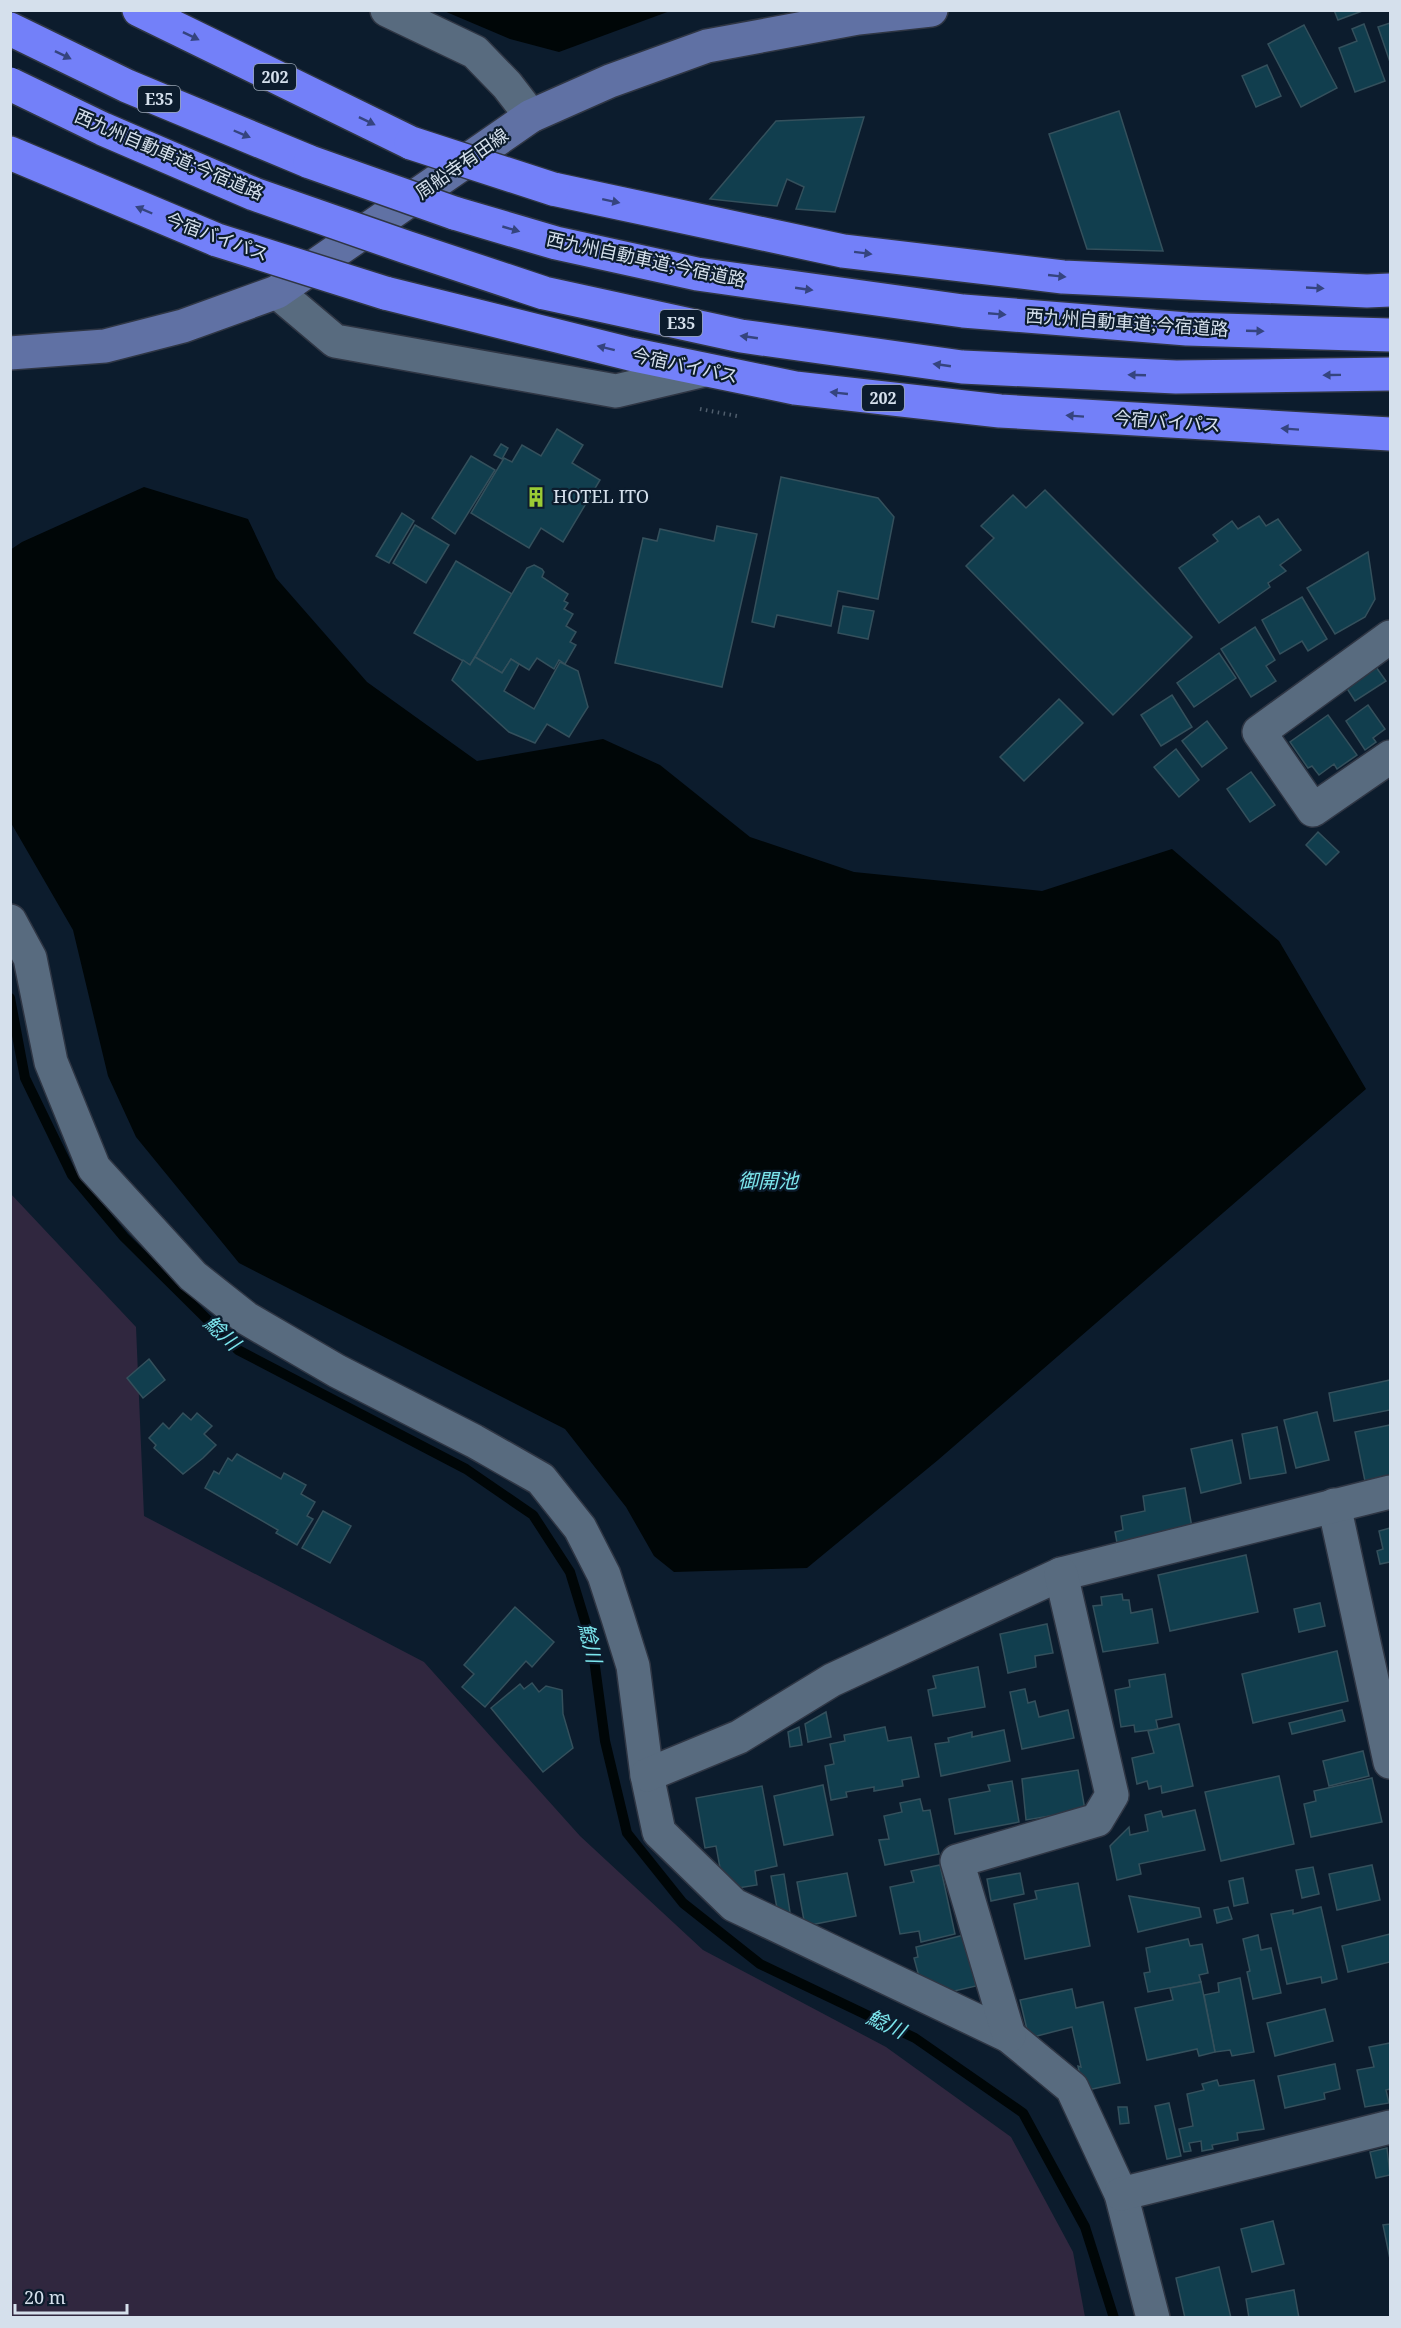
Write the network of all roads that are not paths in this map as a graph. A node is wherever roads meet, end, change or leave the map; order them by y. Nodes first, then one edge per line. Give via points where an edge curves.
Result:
1 (139, 10) edge
2 (387, 10) edge
3 (931, 10) edge
4 (10, 29) edge
5 (10, 84) edge
6 (531, 116) junction
7 (10, 153) edge
8 (1390, 290) edge
9 (277, 292) junction
10 (1390, 335) edge
11 (10, 353) edge
12 (705, 370) junction
13 (1390, 374) edge
14 (1390, 434) edge
15 (1390, 637) edge
16 (1390, 758) edge
17 (10, 921) edge
18 (1390, 1492) edge
19 (1334, 1505) junction
20 (1061, 1574) junction
21 (1390, 1762) edge
22 (647, 1775) junction
23 (1009, 2036) junction
24 (1390, 2127) edge
25 (1121, 2194) junction
26 (1153, 2318) edge

1 -> 8 highway, 202, bridge via 411,143 553,189 843,251 1040,274
2 - 6 street via 476,52
3 - 6 main road, 周船寺有田線 via 858,18 706,46 610,81
4 -> 10 highway, 西九州自動車道;今宿道路 / E35, bridge via 127,86 310,162 556,243 697,274 975,312 1187,329
13 -> 5 highway, 西九州自動車道;今宿道路 / E35, bridge via 1176,377 962,367 741,336 544,293 406,247 254,194
6 - 9 main road, 周船寺有田線
12 -> 7 highway, 今宿バイパス / 202, bridge via 385,293 217,240
9 - 11 main road, 周船寺有田線 via 183,326 105,346
9 - 12 street via 335,341 616,391
14 -> 12 highway, 今宿バイパス / 202 via 1000,411 795,388
15 - 16 street via 1259,732 1313,810
17 - 22 street via 30,958 51,1062 93,1168 193,1276 246,1318 541,1479 580,1528 604,1575 633,1666
18 - 19 street
19 - 20 street
19 - 21 street
20 - 22 street via 832,1680 739,1737
20 - 23 street via 1112,1795 1097,1820 957,1862
22 - 23 street via 658,1832 734,1905
23 - 25 street via 1072,2088
24 - 25 street
25 - 26 street

